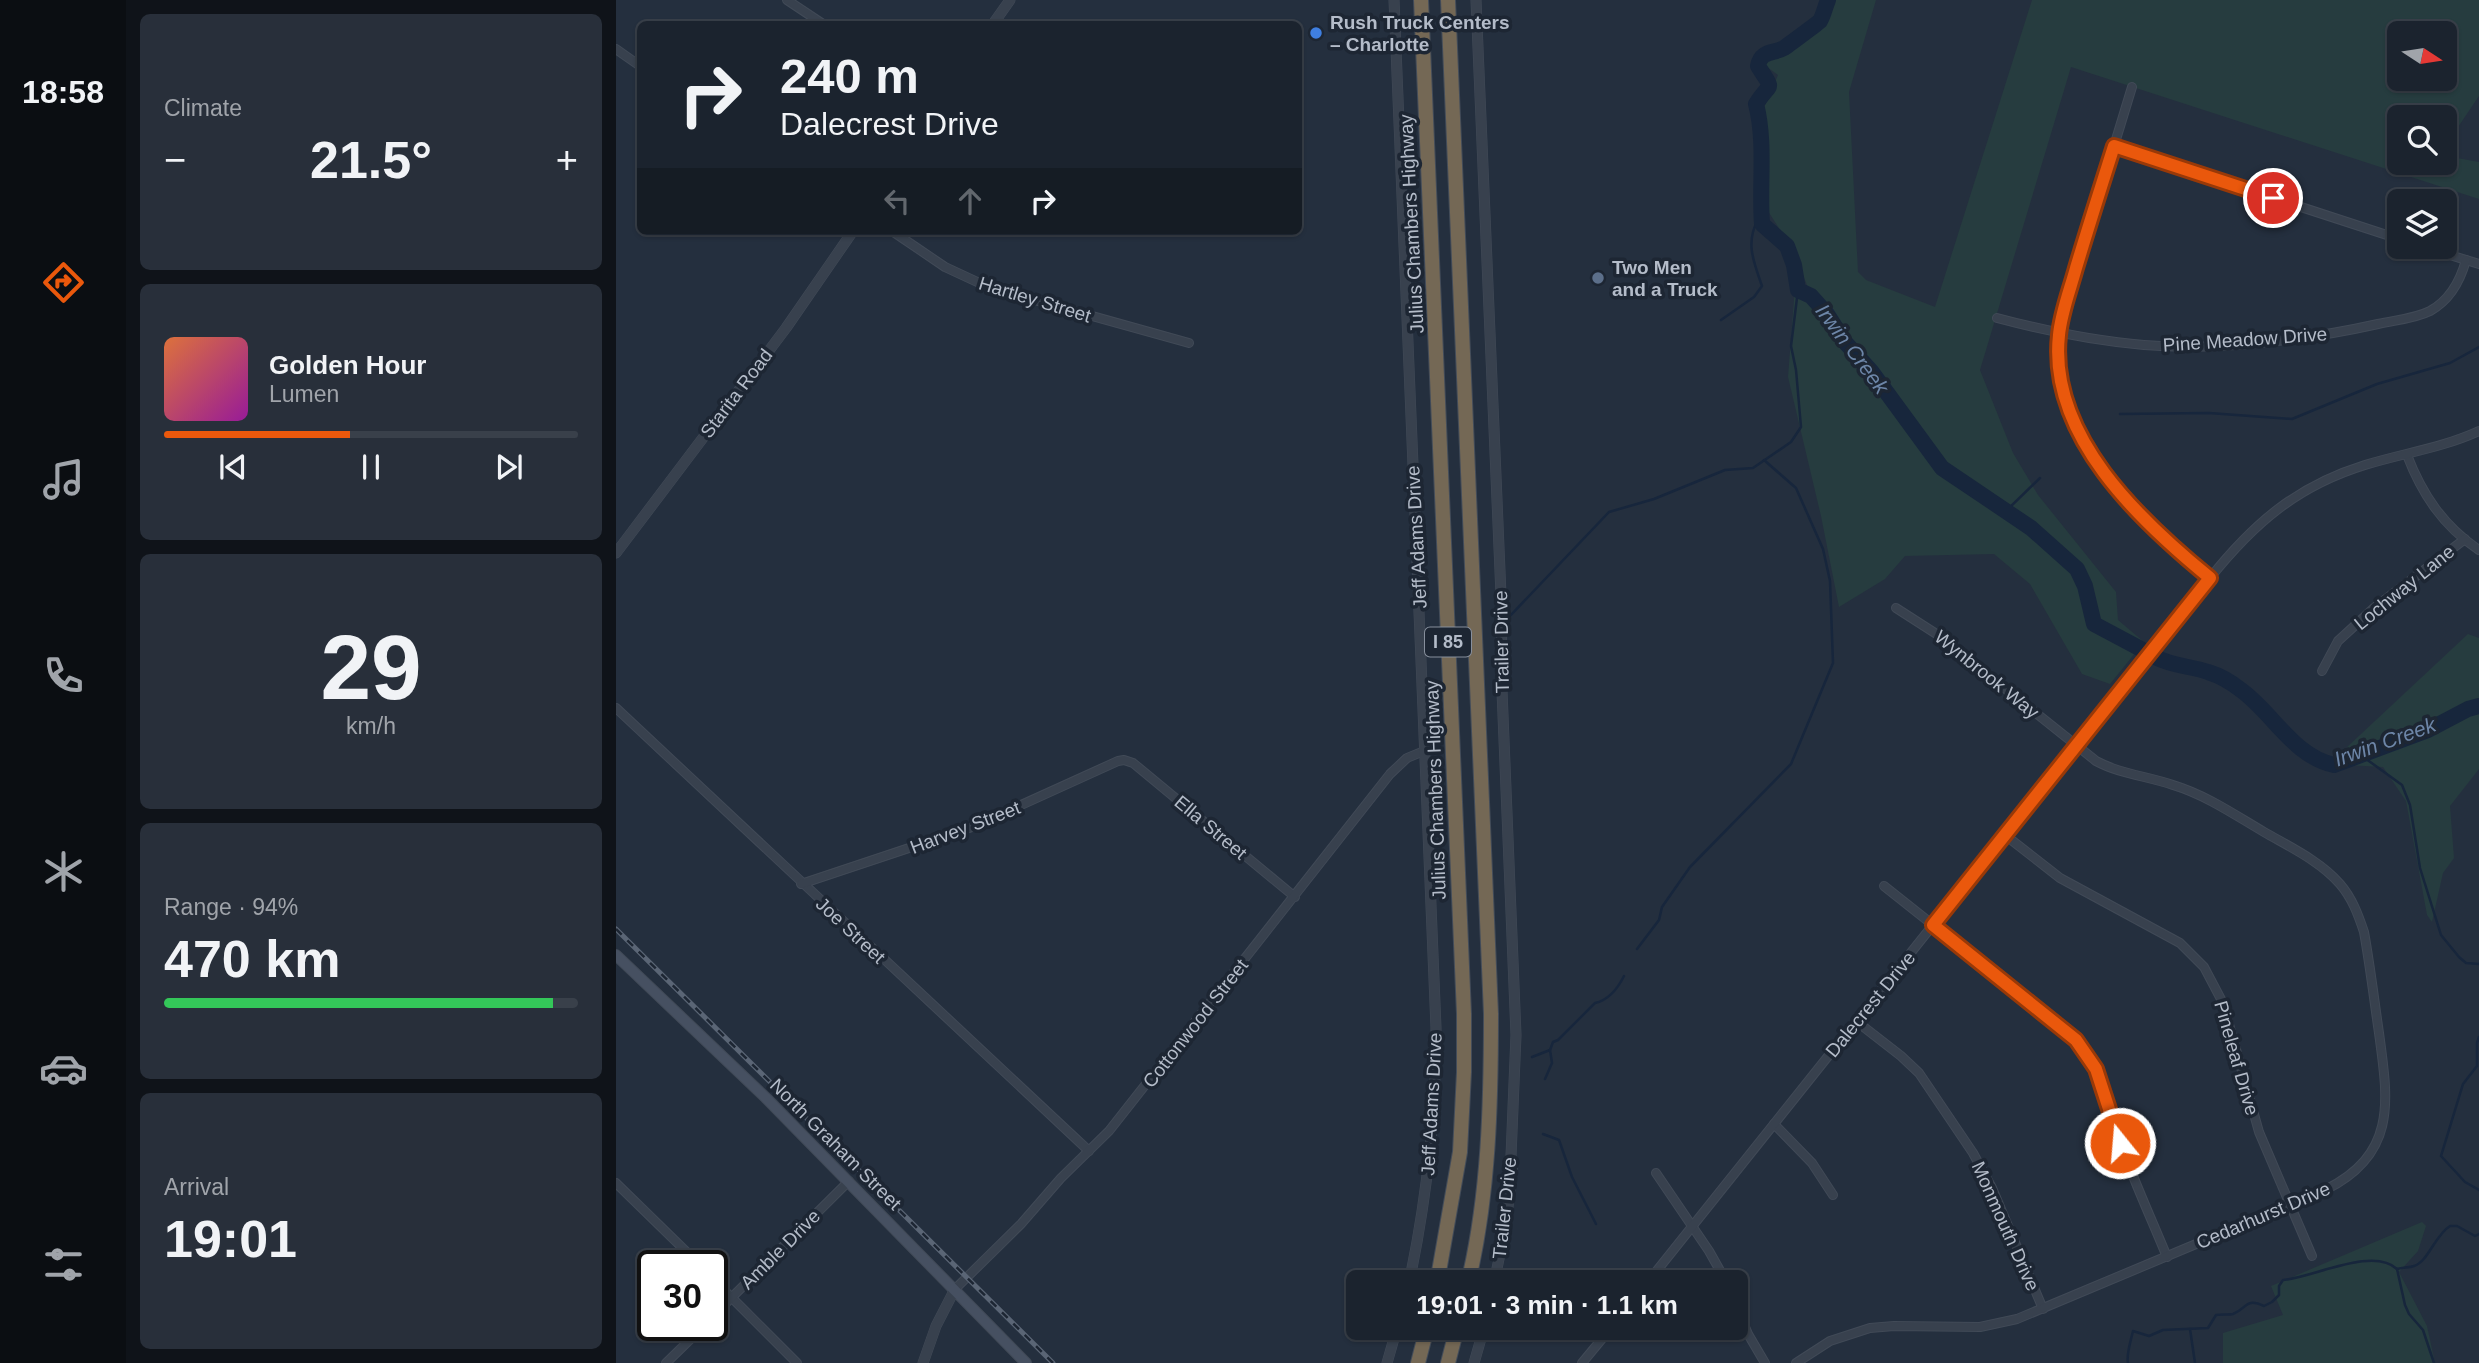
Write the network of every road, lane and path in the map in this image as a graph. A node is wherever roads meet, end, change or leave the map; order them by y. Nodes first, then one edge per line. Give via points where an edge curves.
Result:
1 (788, 0) edge
2 (1010, 0) edge
3 (1394, 0) edge
4 (1421, 0) edge
5 (1448, 0) edge
6 (1476, 0) edge
7 (819, 21) edge
8 (995, 21) edge
9 (616, 50) edge
10 (637, 64) edge
11 (2132, 87) dead end
12 (2114, 146) junction
13 (850, 235) edge
14 (898, 235) edge
15 (2387, 235) edge
16 (2457, 257) edge
17 (2466, 260) junction
18 (2479, 264) edge
19 (1997, 318) dead end
20 (2059, 334) junction
21 (1189, 343) dead end
22 (2479, 431) edge
23 (2407, 455) junction
24 (2465, 539) junction
25 (2479, 550) edge
26 (616, 553) edge
27 (2210, 578) junction
28 (1896, 608) dead end
29 (2322, 671) dead end
30 (616, 708) edge
31 (2076, 745) junction
32 (1424, 751) junction
33 (1124, 760) joint
34 (2005, 835) junction
35 (801, 884) junction
36 (1884, 886) dead end
37 (1295, 897) junction
38 (1933, 925) junction
39 (616, 955) edge
40 (1856, 1021) junction
41 (1774, 1124) junction
42 (1088, 1151) junction
43 (1656, 1173) dead end
44 (849, 1181) junction
45 (616, 1183) edge
46 (1833, 1195) dead end
47 (2290, 1205) junction
48 (1692, 1226) junction
49 (685, 1250) edge
50 (2167, 1256) junction
51 (2312, 1256) dead end
52 (1411, 1270) edge
53 (1439, 1270) edge
54 (1470, 1270) edge
55 (1497, 1270) edge
56 (1657, 1270) edge
57 (1719, 1270) edge
58 (955, 1289) junction
59 (728, 1294) edge
60 (732, 1298) junction
61 (728, 1302) edge
62 (2043, 1309) junction
63 (1748, 1334) edge
64 (1394, 1340) edge
65 (1424, 1340) edge
66 (1454, 1340) edge
67 (1481, 1340) edge
68 (1603, 1340) edge
69 (689, 1341) edge
70 (1587, 1362) edge
71 (666, 1363) edge
72 (797, 1363) edge
73 (923, 1363) edge
74 (1026, 1363) edge
75 (1387, 1363) edge
76 (1418, 1363) edge
77 (1448, 1363) edge
78 (1474, 1363) edge
79 (1765, 1363) edge
80 (1796, 1363) edge

1 - 7 street
2 - 8 street
3 - 32 street, Jeff Adams Drive
4 - 53 highway, Julius Chambers Highway / I 85 via 1464,1014 1460,1152
5 - 54 highway, I 85 via 1491,1014 1488,1128
6 - 55 street, Trailer Drive via 1516,1035 1514,1162
9 - 10 street
11 - 12 street
12 - 15 street
12 - 20 street
13 - 26 street, Starita Road
14 - 21 street, Hartley Street via 945,267 988,287
16 - 17 street
17 - 18 street
17 - 20 street, Pine Meadow Drive via 2452,292 2432,309 2354,329 2193,346
19 - 20 street, Pine Meadow Drive
20 - 27 street via 2064,397 2083,442 2148,523
22 - 23 street, Dalecrest Drive
23 - 24 street via 2428,499
23 - 27 street, Dalecrest Drive via 2344,472 2288,500 2251,530
24 - 25 street
24 - 29 street, Lochway Lane via 2396,590 2339,641
27 - 31 street, Dalecrest Drive
28 - 31 street, Wynbrook Way via 1938,635
30 - 35 street, Joe Street
31 - 34 street, Dalecrest Drive
31 - 47 street, Cedarhurst Drive via 2114,770 2203,796 2305,856 2340,884 2357,911 2368,956 2386,1111 2374,1147 2351,1174
32 - 37 street, Cottonwood Street via 1407,758 1390,774
32 - 52 street, Jeff Adams Drive via 1436,1057 1426,1193
33 - 35 street, Harvey Street via 975,826
33 - 37 street, Ella Street via 1171,793
34 - 38 street, Dalecrest Drive
34 - 47 street, Pineleaf Drive via 2060,878 2180,943 2204,967 2223,1003 2251,1109
35 - 42 street, Joe Street
36 - 38 street
37 - 42 street, Cottonwood Street via 1109,1131
38 - 40 street, Dalecrest Drive
38 - 50 street via 2068,1032 2086,1052 2103,1085 2120,1143
39 - 44 main road, North Graham Street
40 - 41 street, Dalecrest Drive
40 - 62 street, Monmouth Drive via 1919,1073 1967,1143 1992,1188
41 - 46 street via 1812,1163
41 - 48 street, Dalecrest Drive
42 - 58 street, Cottonwood Street
43 - 48 street
44 - 58 main road, North Graham Street
44 - 60 street, Amble Drive
45 - 49 street
47 - 50 street, Cedarhurst Drive
47 - 51 street, Pineleaf Drive
48 - 56 street, Dalecrest Drive
48 - 57 street
50 - 62 street, Cedarhurst Drive
58 - 73 street
58 - 74 main road, North Graham Street
59 - 60 street
60 - 61 street, Amble Drive
60 - 72 street
62 - 80 street, Cedarhurst Drive via 1980,1327 1894,1326 1859,1331 1830,1341
63 - 79 street
64 - 75 street
65 - 76 highway
66 - 77 highway
67 - 78 street
68 - 70 street
69 - 71 street

